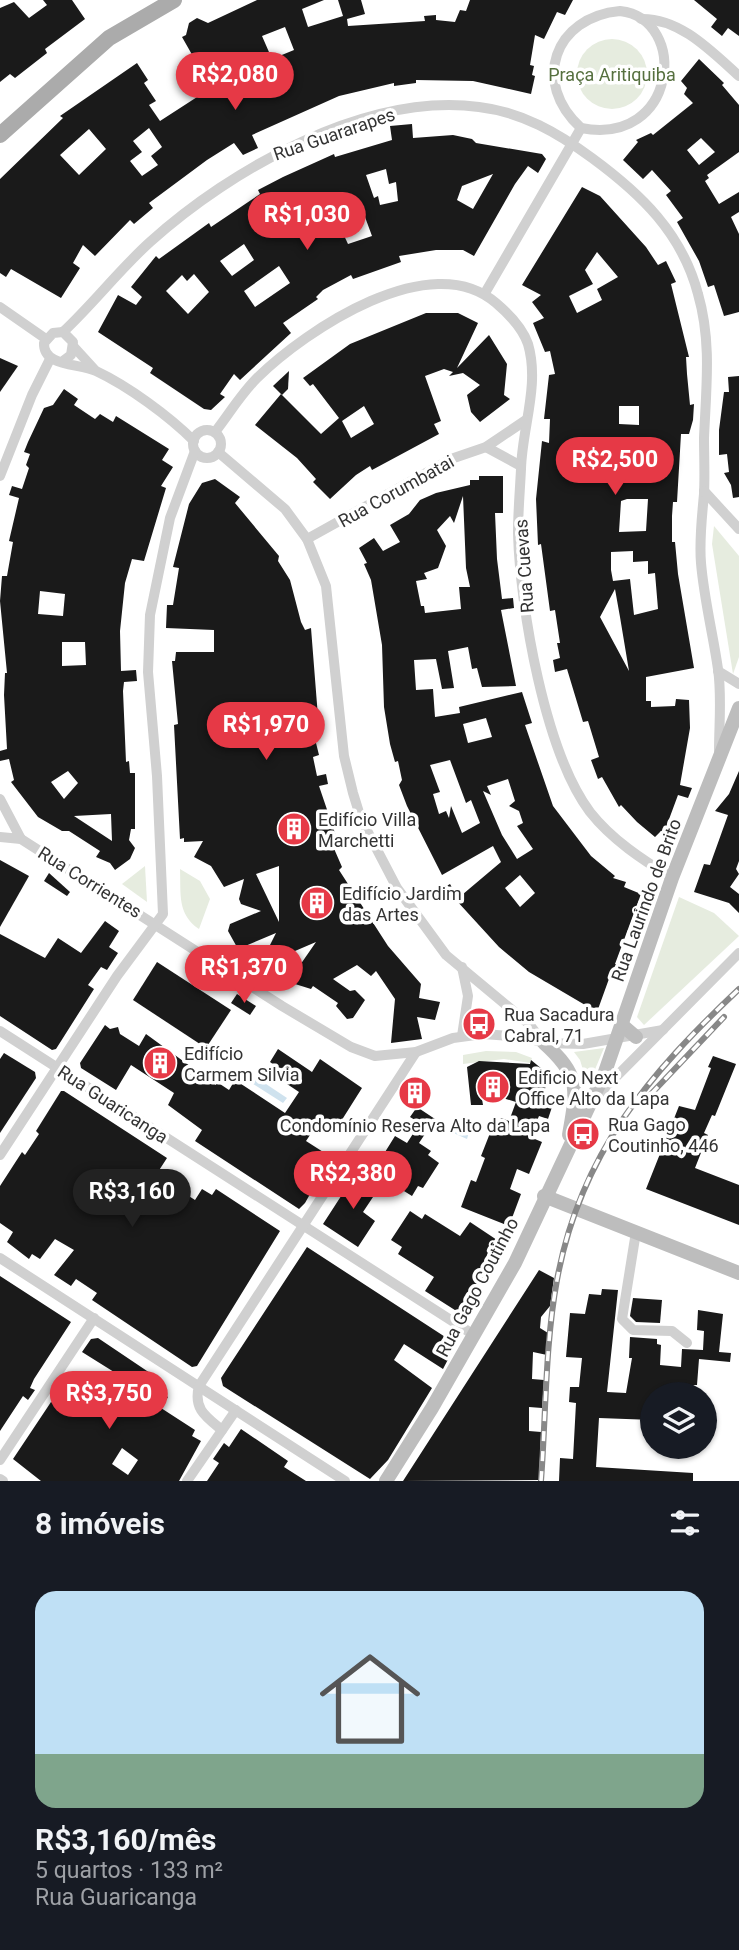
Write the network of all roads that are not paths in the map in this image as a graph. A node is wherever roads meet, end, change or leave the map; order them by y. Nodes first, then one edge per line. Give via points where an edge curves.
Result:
1 (174, 0) edge
2 (619, 0) edge
3 (628, 12) junction
4 (641, 19) junction
5 (739, 76) edge
6 (581, 128) junction
7 (0, 135) edge
8 (572, 143) junction
9 (485, 293) junction
10 (0, 307) edge
11 (82, 314) junction
12 (62, 332) junction
13 (46, 339) junction
14 (73, 344) junction
15 (50, 359) junction
16 (64, 361) junction
17 (96, 372) junction
18 (526, 420) junction
19 (215, 432) junction
20 (198, 445) junction
21 (486, 447) junction
22 (218, 452) junction
23 (521, 466) junction
24 (0, 476) edge
25 (704, 491) junction
26 (739, 529) edge
27 (307, 539) junction
28 (719, 671) junction
29 (739, 684) edge
30 (739, 708) edge
31 (719, 757) junction
32 (0, 799) edge
33 (0, 838) edge
34 (21, 839) junction
35 (672, 878) junction
36 (156, 923) junction
37 (739, 953) edge
38 (462, 967) junction
39 (622, 1025) junction
40 (663, 1030) junction
41 (0, 1031) edge
42 (462, 1036) junction
43 (636, 1037) junction
44 (612, 1041) junction
45 (544, 1043) junction
46 (416, 1052) junction
47 (56, 1068) junction
48 (589, 1104) junction
49 (565, 1154) junction
50 (0, 1155) edge
51 (544, 1196) junction
52 (304, 1226) junction
53 (636, 1232) junction
54 (0, 1258) edge
55 (739, 1273) edge
56 (94, 1318) junction
57 (474, 1335) junction
58 (687, 1343) dead end
59 (199, 1387) junction
60 (236, 1410) junction
61 (222, 1430) junction
62 (0, 1460) edge
63 (187, 1481) edge
64 (345, 1481) edge
65 (386, 1481) edge

1 - 7 main road via 109,38
2 - 3 street
3 - 4 street
3 - 6 street via 603,12 588,18 569,34 557,55 554,87 564,110
4 - 5 street via 668,22
4 - 6 street via 663,51 663,85 656,100 645,114 615,130
6 - 8 street
8 - 9 street
8 - 11 street, Rua Guararapes via 516,115 478,107 426,105 304,141 261,160 212,191 148,244
8 - 25 street, Rua Guararapes via 636,192 664,222 698,292 708,354
9 - 18 street, Rua Cuevas via 527,340 534,367
9 - 19 street via 429,284 396,290 360,305 258,378
10 - 13 street
11 - 12 street, Rua Guararapes
11 - 14 street, Rua Guararapes
12 - 13 street
12 - 14 street
13 - 15 street via 44,348
14 - 16 street
14 - 17 street
15 - 16 street
15 - 24 street
16 - 17 street
17 - 20 street via 176,423
18 - 21 street, Rua Corumbatai
18 - 23 street, Rua Cuevas
19 - 20 street
19 - 22 street via 221,441
20 - 22 street
20 - 36 street via 164,538 150,615 148,671 165,902
21 - 23 street
21 - 27 street, Rua Corumbatai via 439,466
22 - 27 street via 285,509
23 - 35 street, Rua Cuevas via 519,533 530,639 559,751 590,812 631,850
25 - 26 street
25 - 28 street, Rua Guararapes via 701,563
27 - 38 street via 326,586 344,756 361,819 397,888 446,955
28 - 29 street
28 - 31 street, Rua Guararapes
30 - 31 street, Rua Laurindo de Brito
31 - 35 street, Rua Laurindo de Brito
32 - 34 street
33 - 34 street
34 - 36 street, Rua Corrientes
35 - 39 street, Rua Laurindo de Brito
36 - 46 street, Rua Corrientes via 351,1047 375,1056
36 - 47 street
37 - 40 street
38 - 42 street via 468,996
38 - 45 street via 529,1024
39 - 43 street
39 - 44 street, Rua Laurindo de Brito
40 - 43 street, Rua Corrientes
40 - 48 street
41 - 47 street, Rua Guaricanga
42 - 45 street, Rua Corrientes via 501,1034
42 - 46 street, Rua Corrientes
43 - 44 street, Rua Corrientes
44 - 45 street, Rua Corrientes
44 - 48 street, Rua Laurindo de Brito
45 - 49 street via 565,1062 575,1080
46 - 52 street
47 - 50 street
47 - 52 street, Rua Guaricanga
48 - 49 street, Rua Gago Coutinho
49 - 51 street, Rua Gago Coutinho
51 - 53 street
51 - 57 street, Rua Gago Coutinho via 515,1263
52 - 57 street, Rua Guaricanga
52 - 59 street
53 - 55 street
53 - 58 street via 622,1319 633,1330 672,1331
54 - 56 street
56 - 59 street
56 - 62 street
57 - 65 street, Rua Gago Coutinho
59 - 60 street
59 - 61 street via 197,1405
60 - 61 street
60 - 64 street
61 - 63 street

